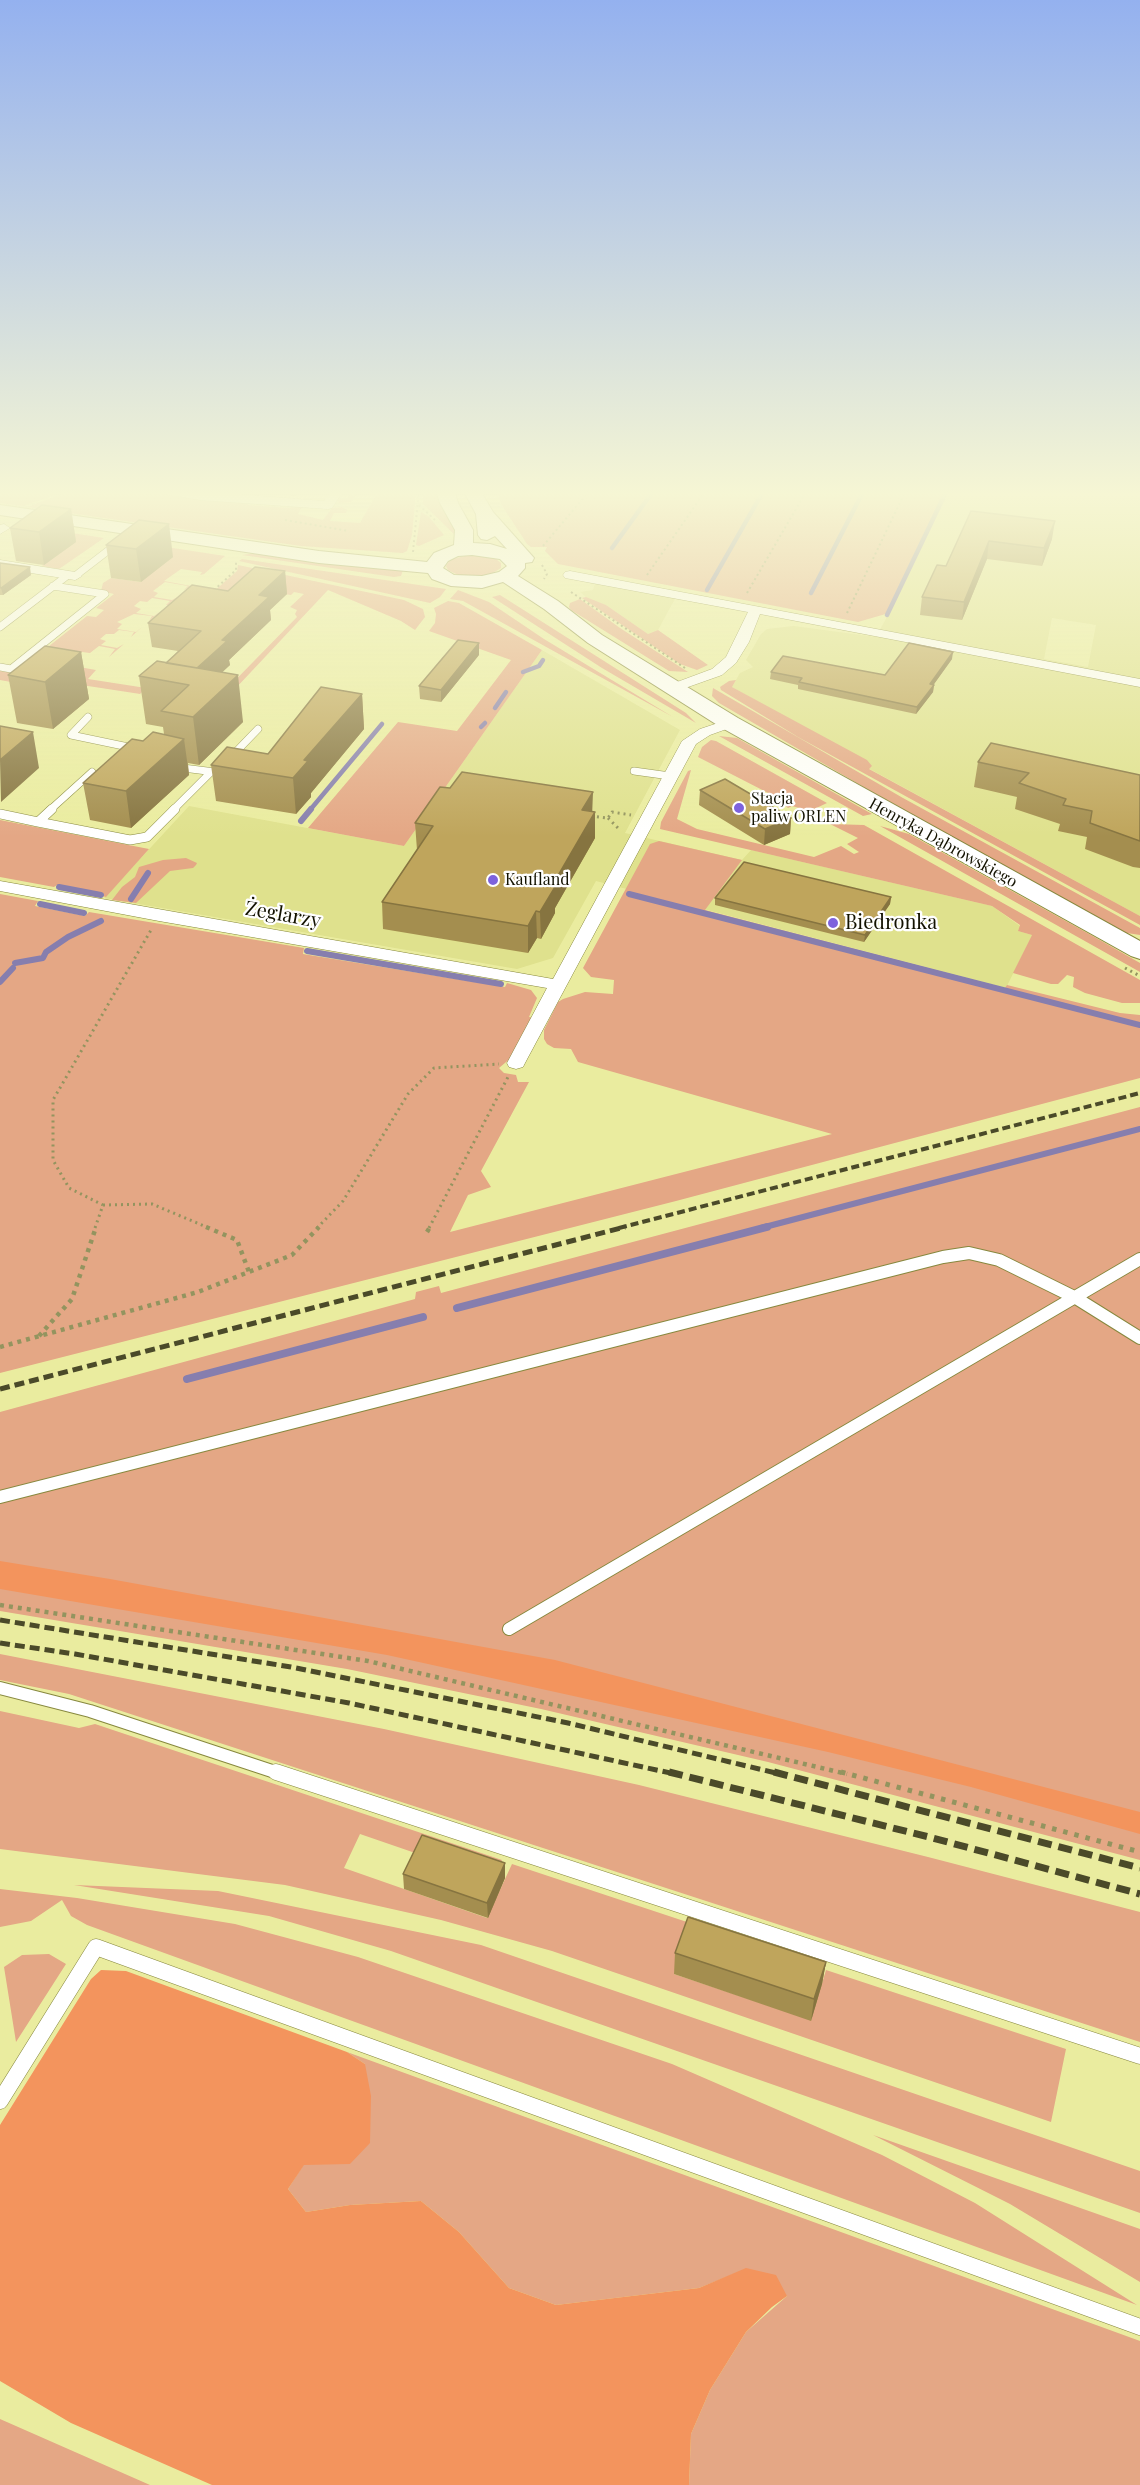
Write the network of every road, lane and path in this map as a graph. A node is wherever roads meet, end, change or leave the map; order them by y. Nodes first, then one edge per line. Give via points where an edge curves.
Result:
1 (27, 606) edge
2 (90, 606) edge
3 (527, 606) edge
4 (560, 606) edge
5 (591, 606) edge
6 (739, 606) edge
7 (850, 606) edge
8 (756, 610) junction
9 (841, 625) junction
10 (0, 627) edge
11 (595, 639) junction
12 (0, 667) edge
13 (703, 678) junction
14 (1140, 683) edge
15 (674, 688) junction
16 (88, 717) dead end
17 (730, 723) junction
18 (258, 729) dead end
19 (145, 750) edge
20 (167, 765) edge
21 (634, 771) dead end
22 (92, 772) edge
23 (214, 772) junction
24 (229, 773) edge
25 (670, 776) junction
26 (0, 814) edge
27 (585, 814) edge
28 (628, 815) dead end
29 (638, 817) dead end
30 (608, 819) junction
31 (38, 822) junction
32 (0, 886) edge
33 (159, 916) junction
34 (1140, 951) edge
35 (559, 985) junction
36 (516, 1063) junction
37 (103, 1204) junction
38 (427, 1232) dead end
39 (1140, 1259) edge
40 (249, 1272) junction
41 (1076, 1298) junction
42 (39, 1337) junction
43 (1140, 1338) edge
44 (0, 1347) edge
45 (0, 1497) edge
46 (0, 1605) edge
47 (509, 1629) dead end
48 (0, 1688) edge
49 (1140, 1852) edge
50 (1140, 2056) edge
51 (0, 2101) edge
52 (1140, 2327) edge

1 - 10 lane
2 - 12 lane via 11,669
3 - 11 main road, Henryka Dąbrowskiego
4 - 11 main road, Henryka Dąbrowskiego
5 - 13 path
6 - 8 street
7 - 9 path
8 - 9 street
8 - 13 street via 731,660
9 - 14 street
11 - 15 main road, Henryka Dąbrowskiego
13 - 15 street
15 - 17 main road, Henryka Dąbrowskiego
16 - 19 lane via 71,735
17 - 25 street via 690,741
17 - 34 main road, Henryka Dąbrowskiego
18 - 23 lane
20 - 23 lane
21 - 25 lane
22 - 31 lane
23 - 24 lane
23 - 31 lane via 147,837 130,840
25 - 35 street
26 - 31 lane
27 - 30 path
28 - 30 path via 612,812
29 - 30 path via 631,816 619,828
32 - 33 street, Żeglarzy
33 - 35 street, Żeglarzy
33 - 37 path via 53,1100 53,1160 69,1188
35 - 36 street
36 - 38 path
36 - 40 path via 434,1068 408,1094 343,1201 292,1255
37 - 40 path via 152,1204 237,1240
37 - 42 path via 72,1299
39 - 41 lane
40 - 42 path via 198,1292
41 - 43 lane
41 - 45 lane via 999,1260 969,1253 943,1257
41 - 47 lane
42 - 44 path
46 - 49 path via 368,1661 840,1772
48 - 50 lane via 90,1711
51 - 52 lane via 96,1947

